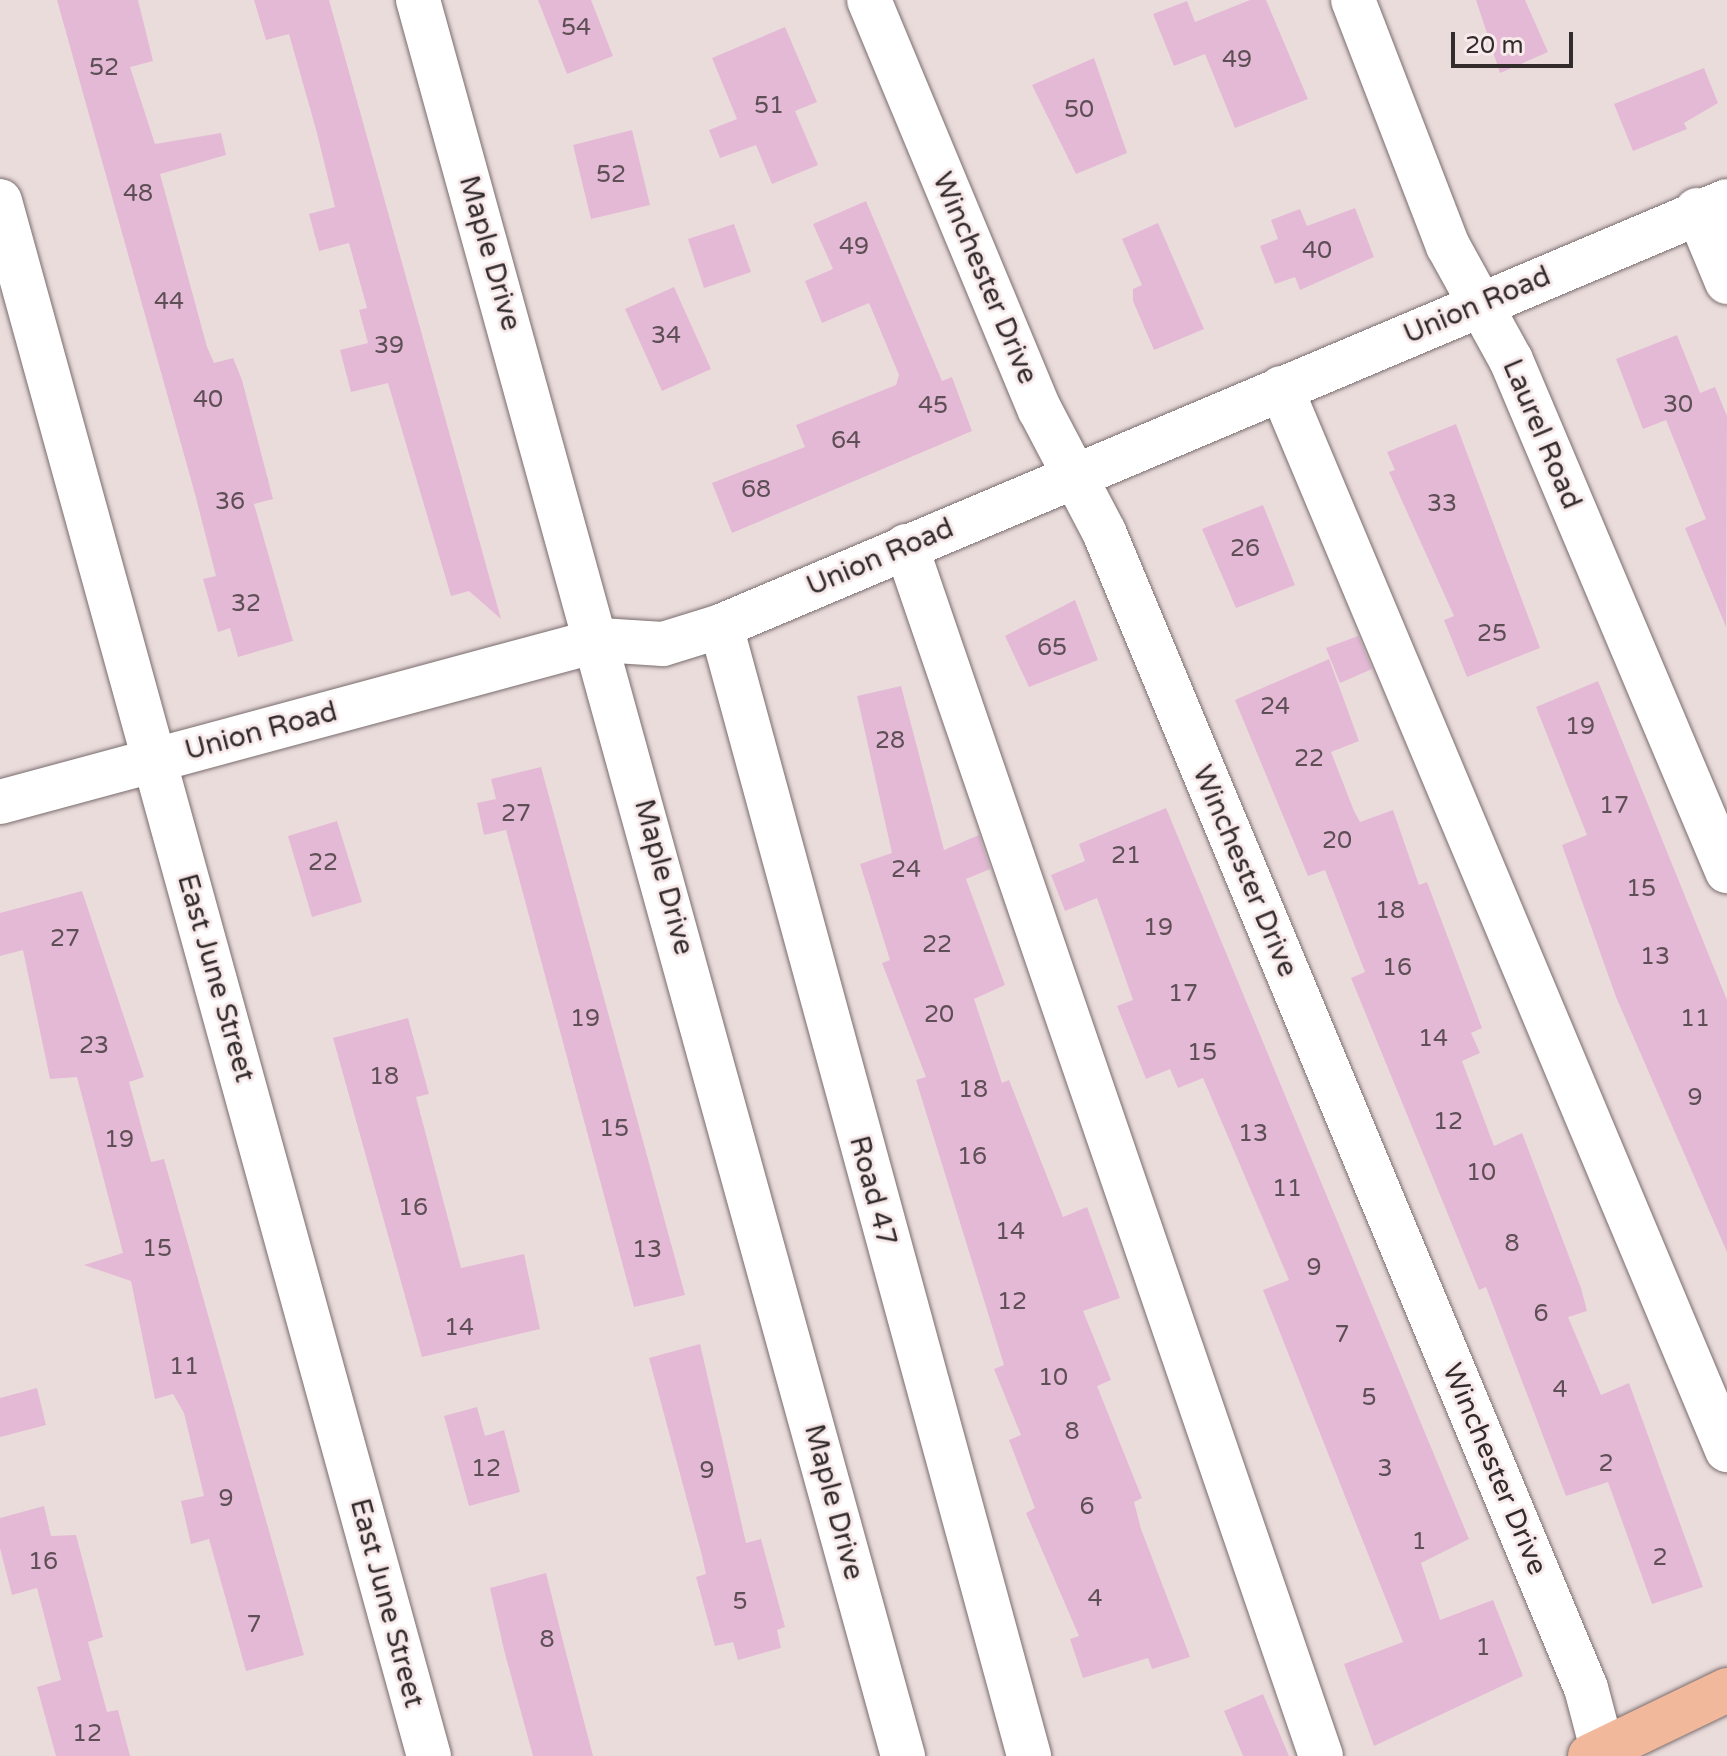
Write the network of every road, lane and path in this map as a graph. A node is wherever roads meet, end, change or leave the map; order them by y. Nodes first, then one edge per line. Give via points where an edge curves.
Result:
1 (418, 0) edge
2 (869, 0) edge
3 (1353, 0) edge
4 (0, 201) edge
5 (1712, 206) edge
6 (1727, 282) edge
7 (1484, 303) junction
8 (1281, 388) junction
9 (1071, 476) junction
10 (906, 546) junction
11 (721, 626) junction
12 (600, 640) junction
13 (153, 760) junction
14 (0, 802) edge
15 (1727, 871) edge
16 (1727, 1450) edge
17 (1727, 1690) edge
18 (1600, 1754) edge
19 (429, 1756) edge
20 (903, 1756) edge
21 (1029, 1756) edge
22 (1321, 1756) edge

1 - 12 street, Maple Drive
2 - 9 street, Winchester Drive
3 - 7 street, Laurel Road via 1448,246
4 - 13 street, East June Street
5 - 6 street
5 - 7 street, Union Road
7 - 8 street, Union Road
7 - 15 street, Laurel Road
8 - 9 street, Union Road
8 - 16 street
9 - 10 street, Union Road
9 - 18 street, Winchester Drive via 1104,532
10 - 11 street, Union Road
10 - 22 street
11 - 12 street, Union Road via 663,644
11 - 21 street, Road 47
12 - 13 street, Union Road
12 - 20 street, Maple Drive
13 - 14 street, Union Road
13 - 19 street, East June Street
17 - 18 main road

